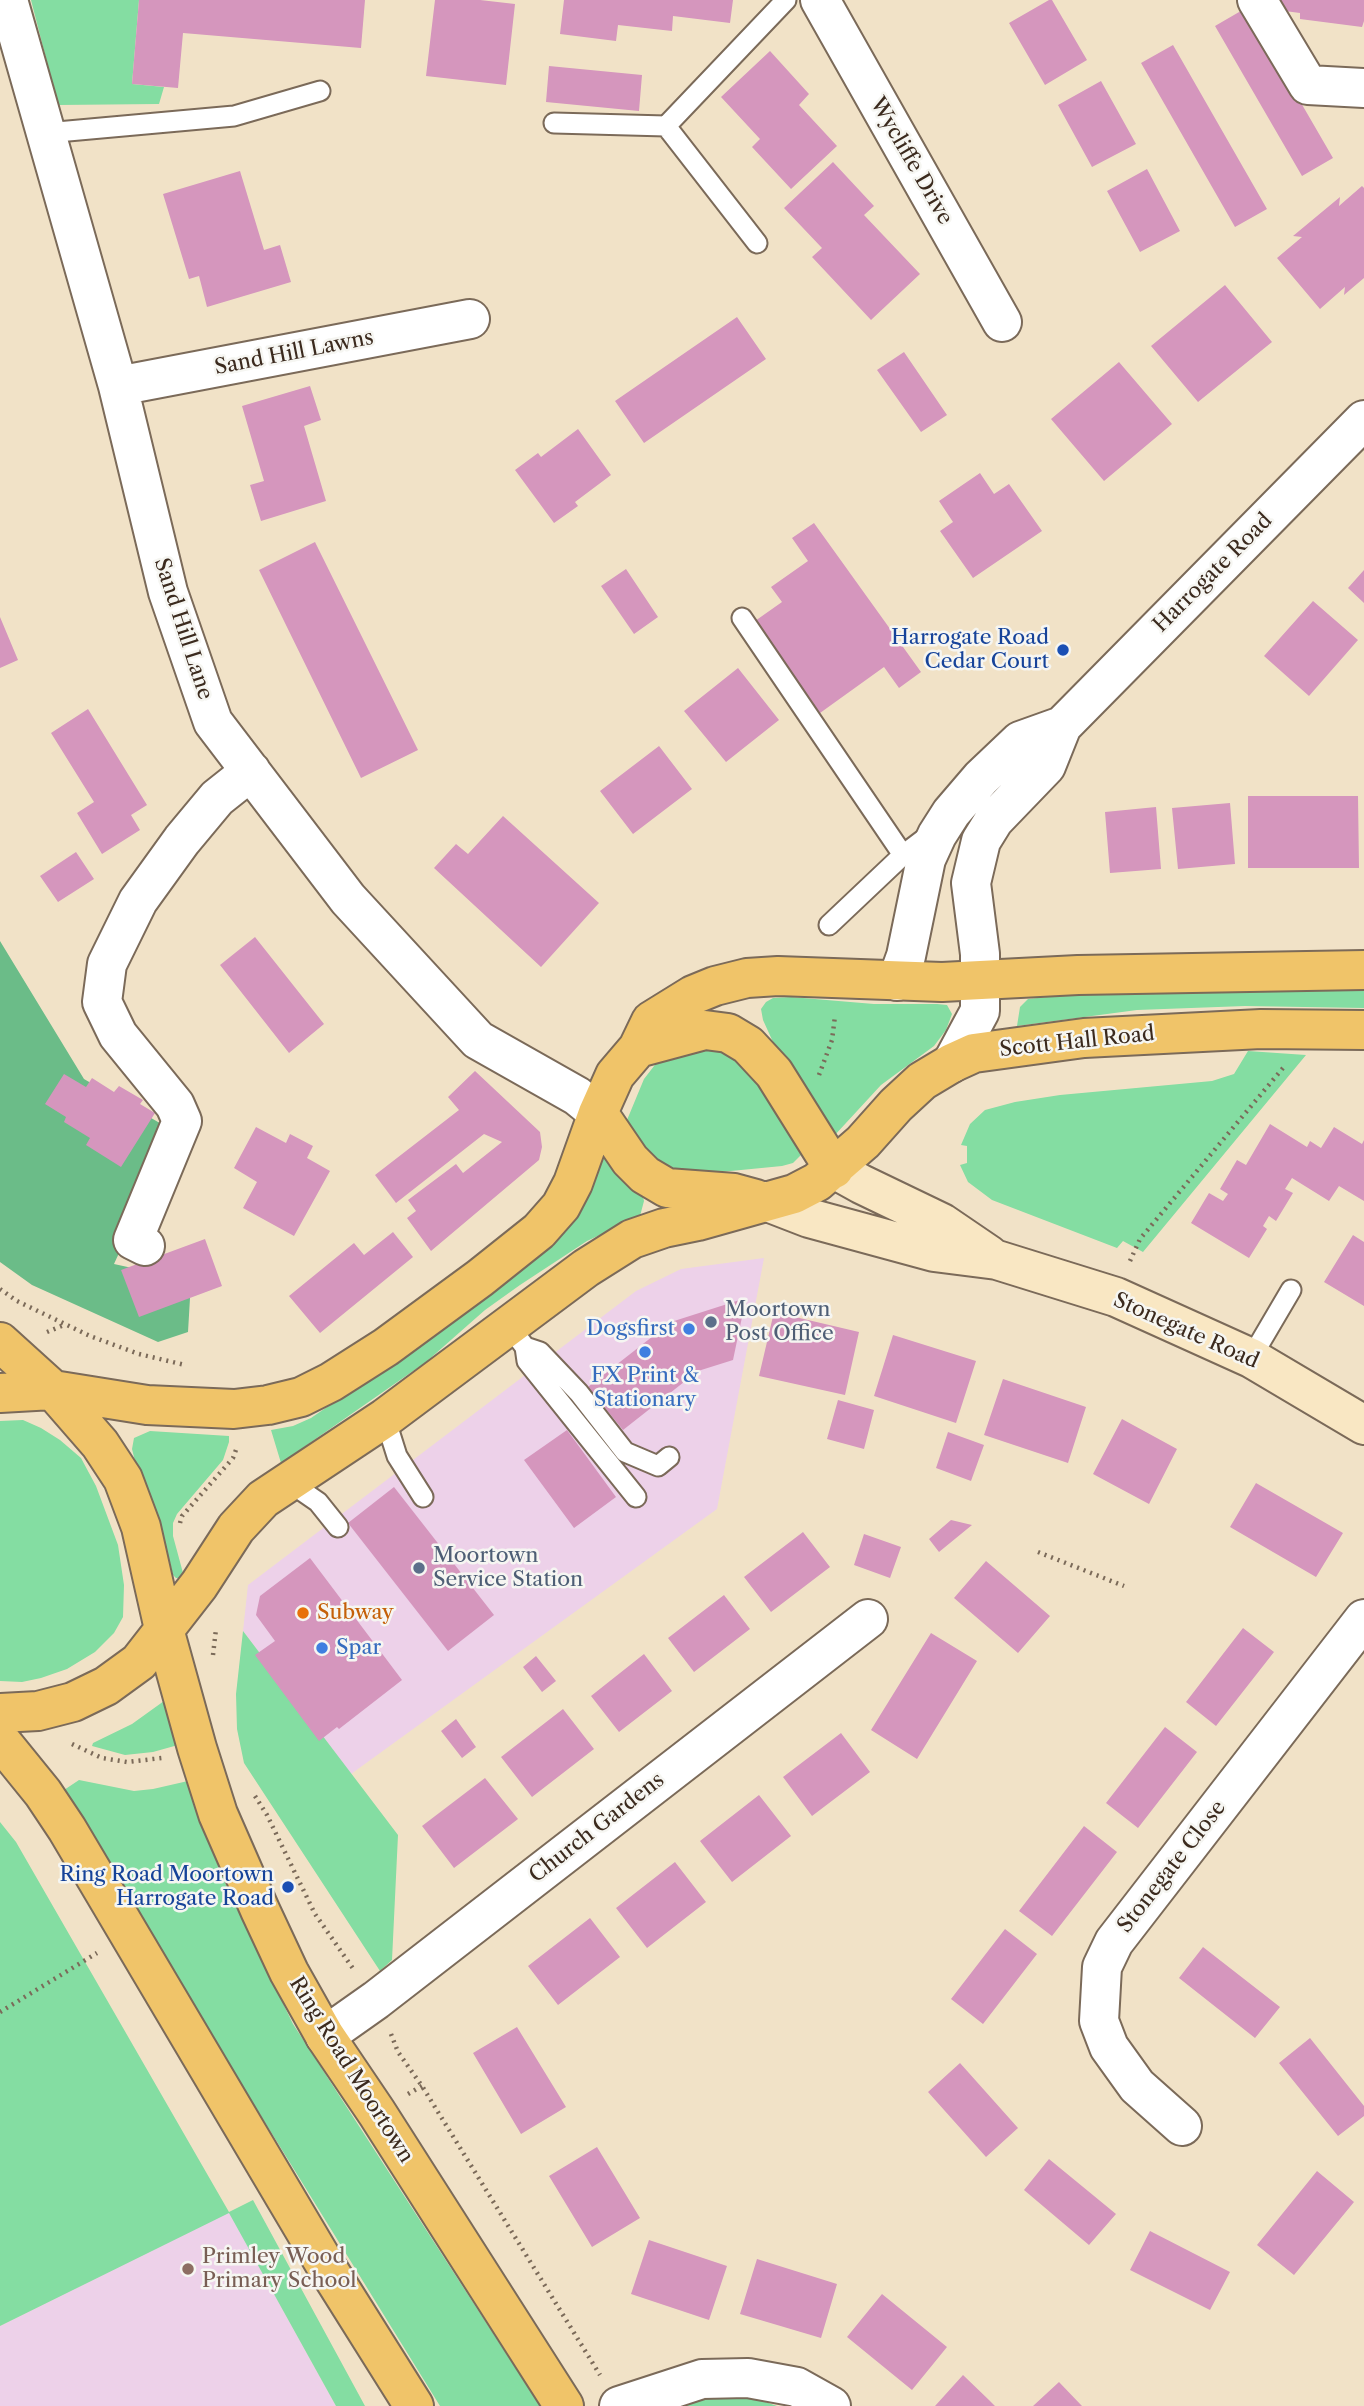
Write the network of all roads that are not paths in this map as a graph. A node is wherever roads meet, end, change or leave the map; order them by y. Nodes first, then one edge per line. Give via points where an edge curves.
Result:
1 (8, 0) edge
2 (786, 0) edge
3 (820, 0) edge
4 (1257, 0) edge
5 (1364, 88) edge
6 (320, 91) dead end
7 (554, 123) dead end
8 (666, 126) junction
9 (46, 133) junction
10 (757, 243) dead end
11 (470, 319) dead end
12 (1002, 322) dead end
13 (118, 386) junction
14 (1364, 419) edge
15 (743, 618) dead end
16 (250, 771) junction
17 (963, 832) junction
18 (903, 855) junction
19 (829, 925) dead end
20 (1364, 970) edge
21 (981, 979) junction
22 (897, 981) junction
23 (1364, 1030) edge
24 (638, 1048) junction
25 (952, 1063) junction
26 (598, 1113) junction
27 (834, 1168) junction
28 (765, 1201) junction
29 (145, 1246) dead end
30 (997, 1260) junction
31 (1291, 1290) dead end
32 (517, 1336) junction
33 (0, 1342) edge
34 (1251, 1358) junction
35 (53, 1390) junction
36 (0, 1393) edge
37 (385, 1418) junction
38 (1364, 1425) edge
39 (669, 1457) dead end
40 (289, 1482) junction
41 (423, 1497) dead end
42 (636, 1497) dead end
43 (338, 1527) dead end
44 (868, 1619) dead end
45 (1364, 1619) edge
46 (164, 1629) junction
47 (0, 1713) edge
48 (0, 1740) edge
49 (325, 2036) junction
50 (1182, 2126) dead end
51 (326, 2266) junction
52 (401, 2406) edge
53 (414, 2406) edge
54 (564, 2406) edge
55 (619, 2406) edge
56 (831, 2406) edge

1 - 9 street, Sand Hill Lane
2 - 8 lane
3 - 12 street, Wycliffe Drive
4 - 5 street via 1308,85
6 - 9 lane via 233,116
7 - 8 lane
8 - 10 lane
9 - 13 street, Sand Hill Lane
11 - 13 street, Sand Hill Lawns
13 - 16 street, Sand Hill Lane via 168,592 213,722
14 - 17 street, Harrogate Road via 1062,726 1020,741 981,778
15 - 18 lane
16 - 26 street, Sand Hill Lane via 348,899 478,1040 577,1096
16 - 29 street via 217,798 181,840 138,901 107,964 102,1002 118,1035 182,1121 133,1240
17 - 18 lane
17 - 21 street, Harrogate Road
17 - 22 street, Harrogate Road via 926,859
18 - 19 lane
20 - 21 highway
21 - 22 highway
21 - 25 street, Harrogate Road via 980,1011
22 - 24 highway via 778,976 715,986 651,1021
23 - 25 highway, Scott Hall Road via 1261,1029 1084,1038 974,1053
24 - 26 highway via 615,1075
24 - 27 highway via 705,1030 729,1033 748,1045 774,1073
25 - 27 highway, Scott Hall Road via 922,1081
26 - 28 highway via 630,1160 667,1188 734,1193
26 - 35 highway via 573,1183 561,1206 539,1231 386,1347 331,1382 301,1397 234,1409 147,1405
27 - 28 highway via 794,1194
27 - 30 main road, Stonegate Road via 942,1223
28 - 30 main road, Stonegate Road via 809,1218 934,1252
28 - 32 highway via 632,1239 586,1268
30 - 34 main road, Stonegate Road via 1116,1297
31 - 34 lane
32 - 37 highway
32 - 39 lane via 540,1352 625,1452 658,1466
32 - 42 lane via 527,1361
33 - 35 highway
34 - 38 main road, Stonegate Road
35 - 36 highway
35 - 46 highway, Ring Road Moortown via 100,1444 123,1479 141,1527
37 - 40 highway
37 - 41 lane via 397,1456
40 - 43 lane via 318,1502
40 - 46 highway via 263,1499 236,1528
44 - 49 street, Church Gardens
45 - 50 street, Stonegate Close via 1114,1942 1102,1967 1099,2021 1109,2047 1137,2086
46 - 47 highway via 139,1662 106,1686 73,1702 38,1711
46 - 49 highway, Ring Road Moortown via 218,1814 289,1972
48 - 51 highway via 66,1829
49 - 54 highway, Ring Road Moortown
51 - 52 street
51 - 53 highway
55 - 56 street via 702,2379 748,2378 797,2387

